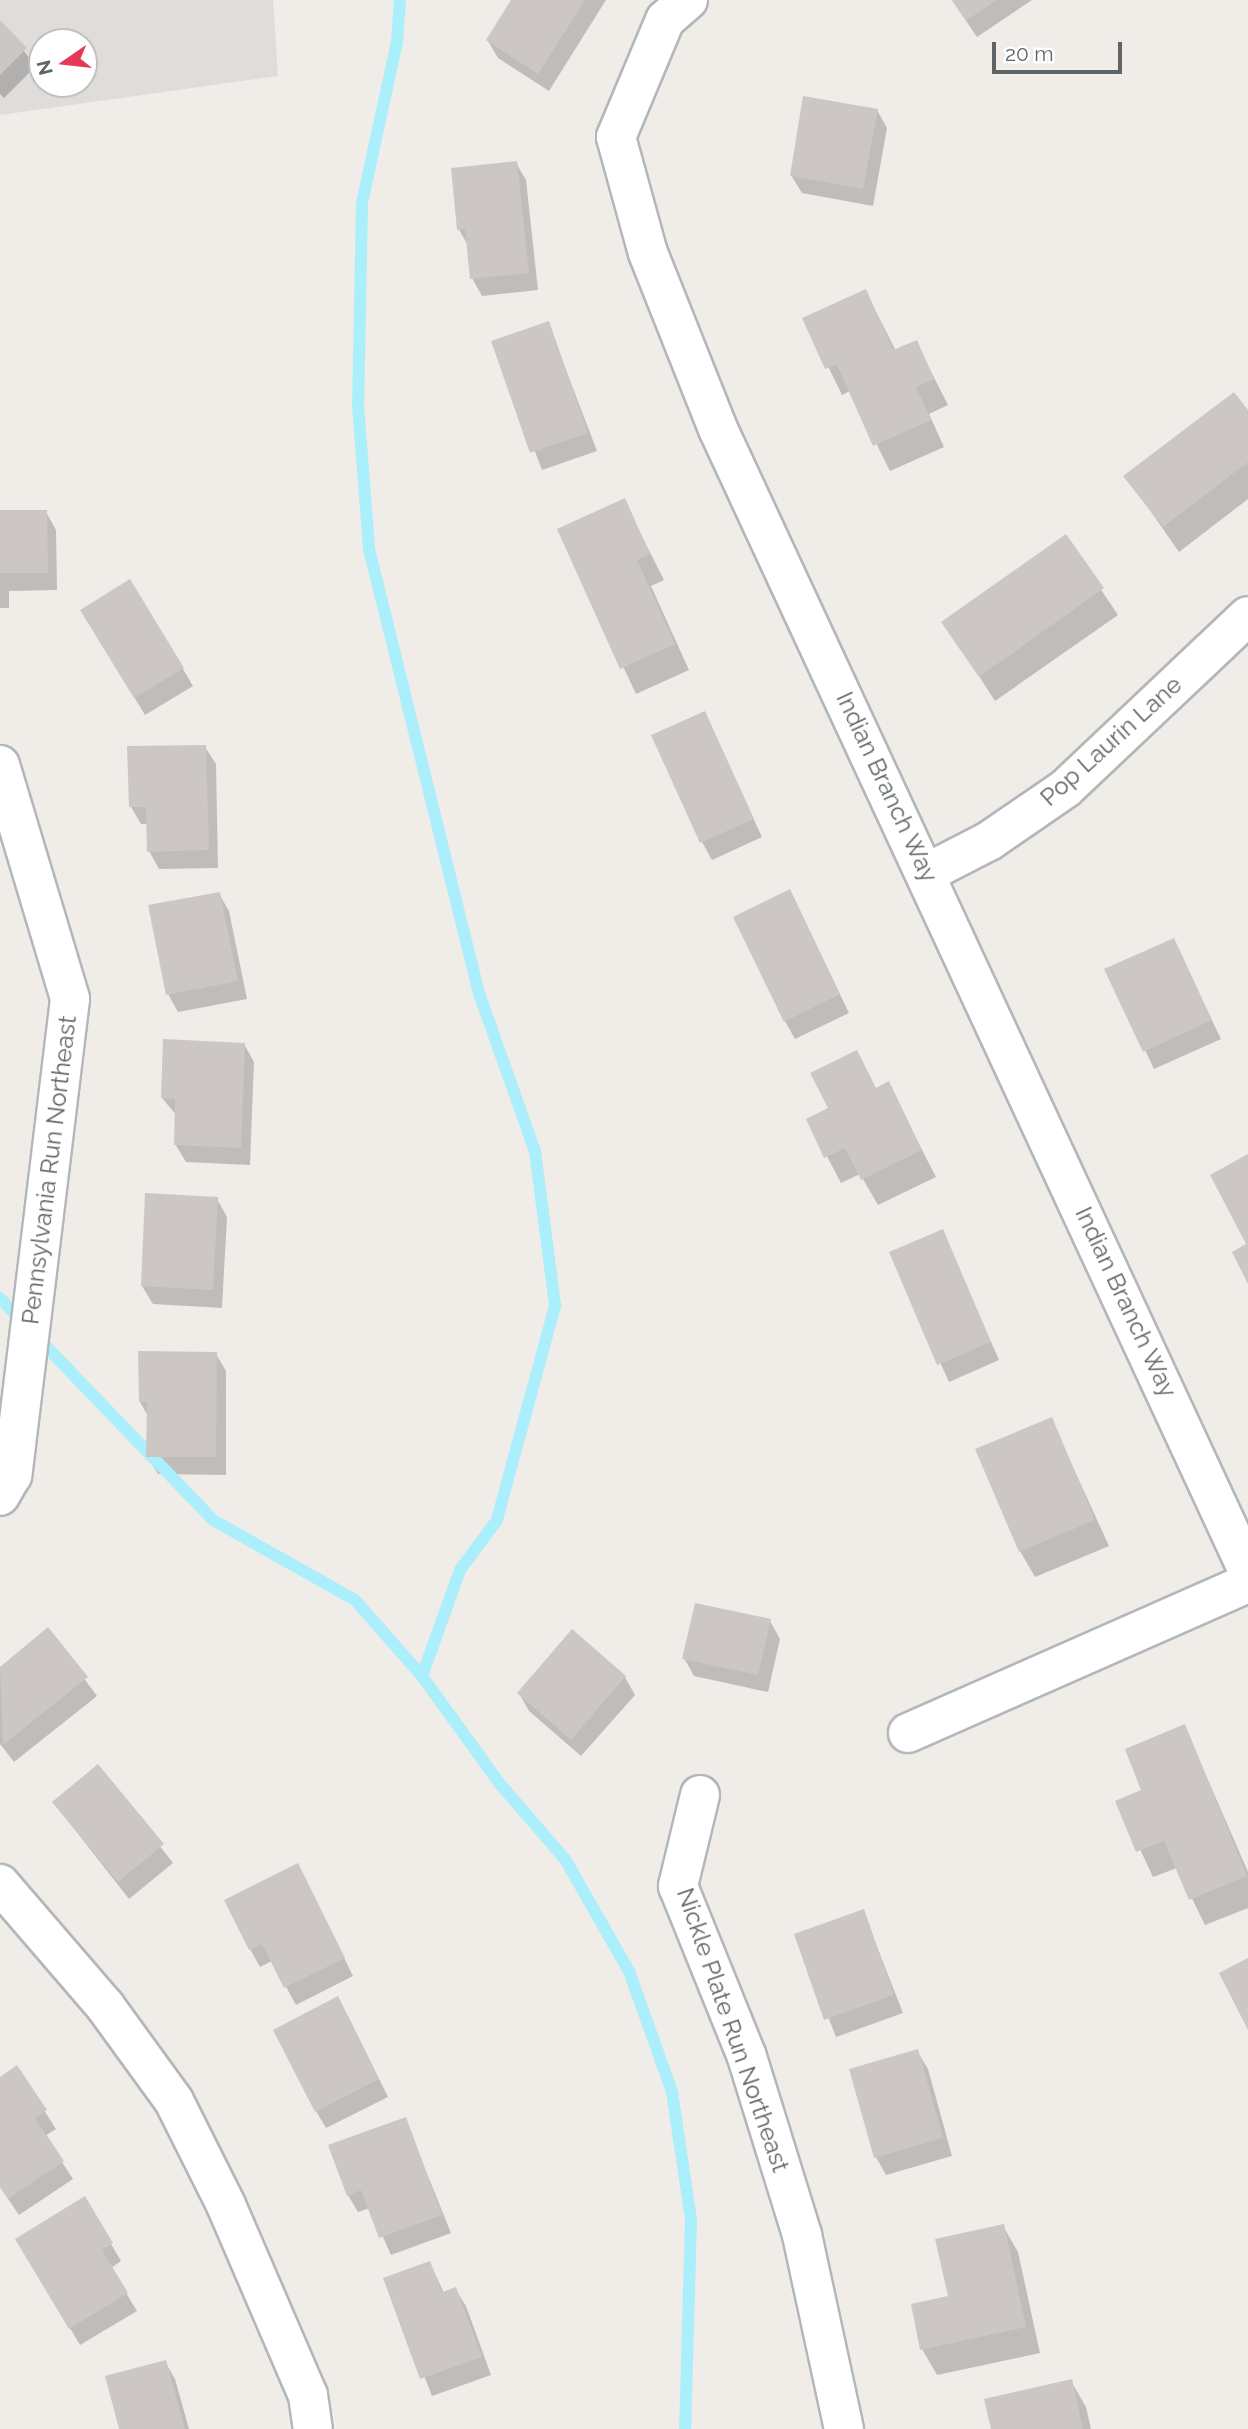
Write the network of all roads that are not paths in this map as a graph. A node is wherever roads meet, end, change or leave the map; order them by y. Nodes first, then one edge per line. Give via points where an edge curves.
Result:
1 (688, 0) edge
2 (1248, 616) edge
3 (0, 765) edge
4 (928, 873) junction
5 (0, 1496) edge
6 (1248, 1571) edge
7 (1248, 1583) edge
8 (908, 1733) dead end
9 (700, 1795) dead end
10 (0, 1884) edge
11 (313, 2429) edge
12 (844, 2429) edge

1 - 4 street, Indian Branch Way via 665,20 616,137 630,188 648,253 718,429
2 - 4 street, Pop Laurin Lane via 1066,788 989,841
3 - 5 street, Pennsylvania Run Northeast via 70,999 12,1475
4 - 6 street, Indian Branch Way
7 - 8 street
9 - 12 street, Nickle Plate Run Northeast via 678,1886 747,2057 802,2235
10 - 11 street via 105,2006 174,2102 226,2206 303,2382

